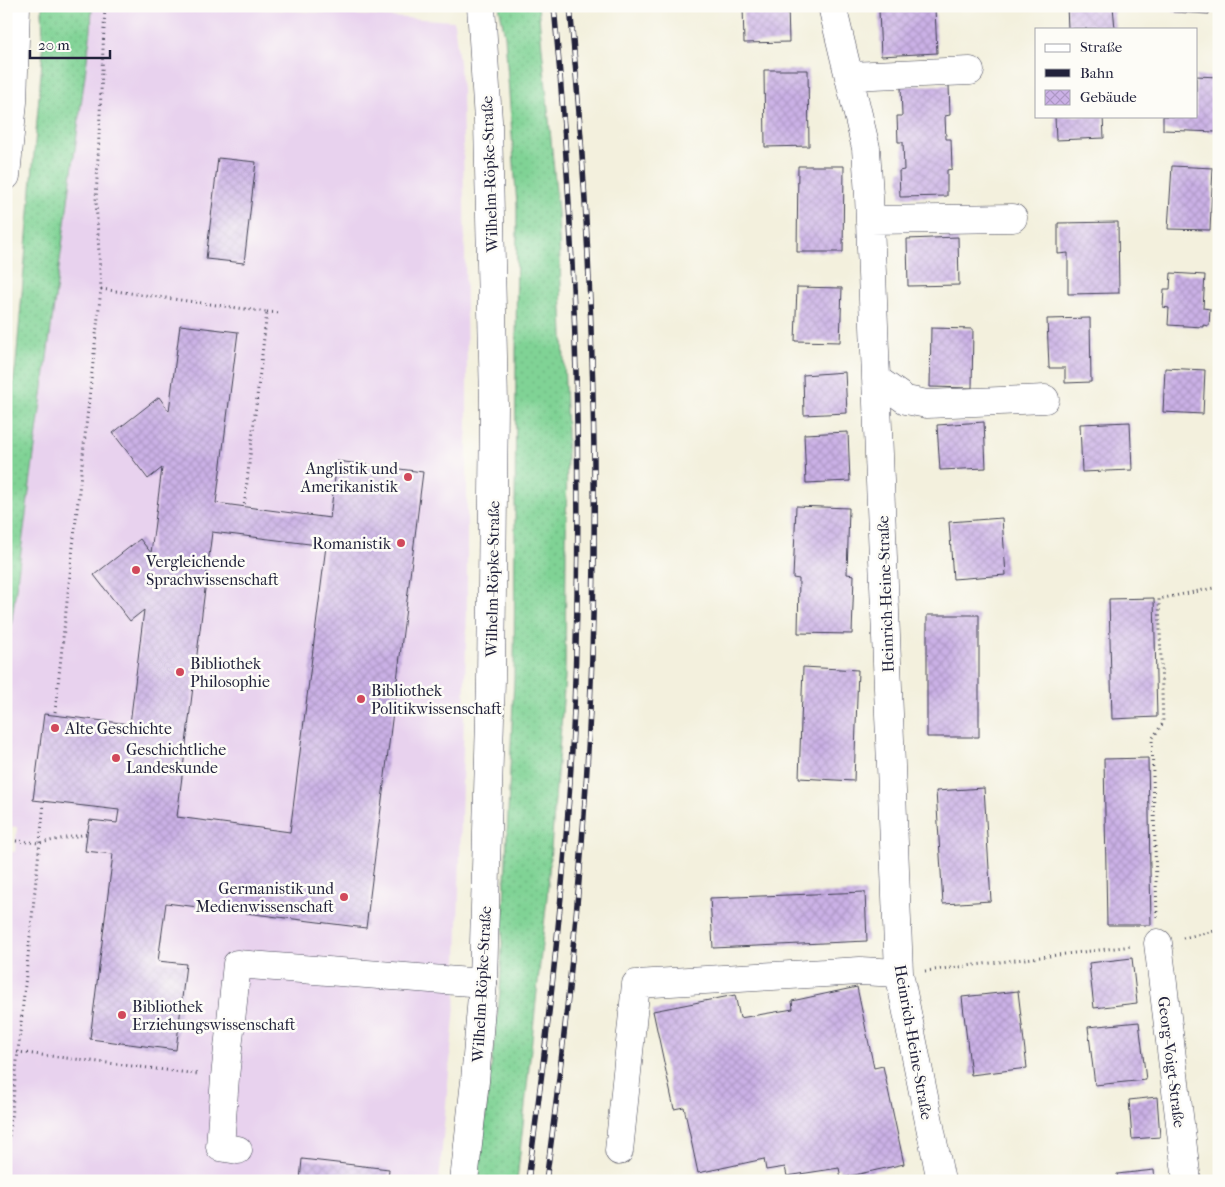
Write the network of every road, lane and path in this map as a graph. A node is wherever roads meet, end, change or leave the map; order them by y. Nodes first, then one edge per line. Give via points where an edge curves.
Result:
1 (16, 6) edge
2 (106, 6) edge
3 (481, 6) edge
4 (832, 6) edge
5 (970, 71) dead end
6 (849, 76) junction
7 (6, 176) edge
8 (1013, 218) dead end
9 (870, 220) junction
10 (101, 289) junction
11 (267, 312) junction
12 (281, 313) dead end
13 (876, 379) junction
14 (1045, 399) dead end
15 (244, 507) dead end
16 (1219, 587) edge
17 (55, 712) dead end
18 (44, 803) dead end
19 (87, 834) dead end
20 (6, 840) edge
21 (39, 843) junction
22 (1219, 930) edge
23 (1158, 943) junction
24 (900, 974) junction
25 (483, 984) junction
26 (17, 1052) junction
27 (223, 1059) junction
28 (238, 1150) dead end
29 (619, 1151) dead end
30 (6, 1166) edge
31 (464, 1181) edge
32 (941, 1181) edge
33 (1187, 1181) edge

1 - 7 main road
2 - 10 path via 96,200
3 - 25 main road, Wilhelm-Röpke-Straße via 488,121 494,404
4 - 6 main road, Heinrich-Heine-Straße
5 - 6 main road
6 - 9 main road, Heinrich-Heine-Straße via 866,148
8 - 9 main road
9 - 13 main road, Heinrich-Heine-Straße
10 - 11 path
10 - 17 path
11 - 12 path
11 - 15 path
13 - 14 main road via 906,400 927,404
13 - 24 main road, Heinrich-Heine-Straße
16 - 23 path via 1159,599 1163,724 1152,739
18 - 21 path
19 - 21 path
20 - 21 path
21 - 26 path
22 - 23 path
23 - 24 path
23 - 33 main road, Georg-Voigt-Straße
24 - 29 main road via 860,971 636,984
24 - 32 main road, Heinrich-Heine-Straße
25 - 27 main road via 237,964
25 - 31 main road, Wilhelm-Röpke-Straße
26 - 27 path
26 - 30 path
27 - 28 main road via 220,1147

